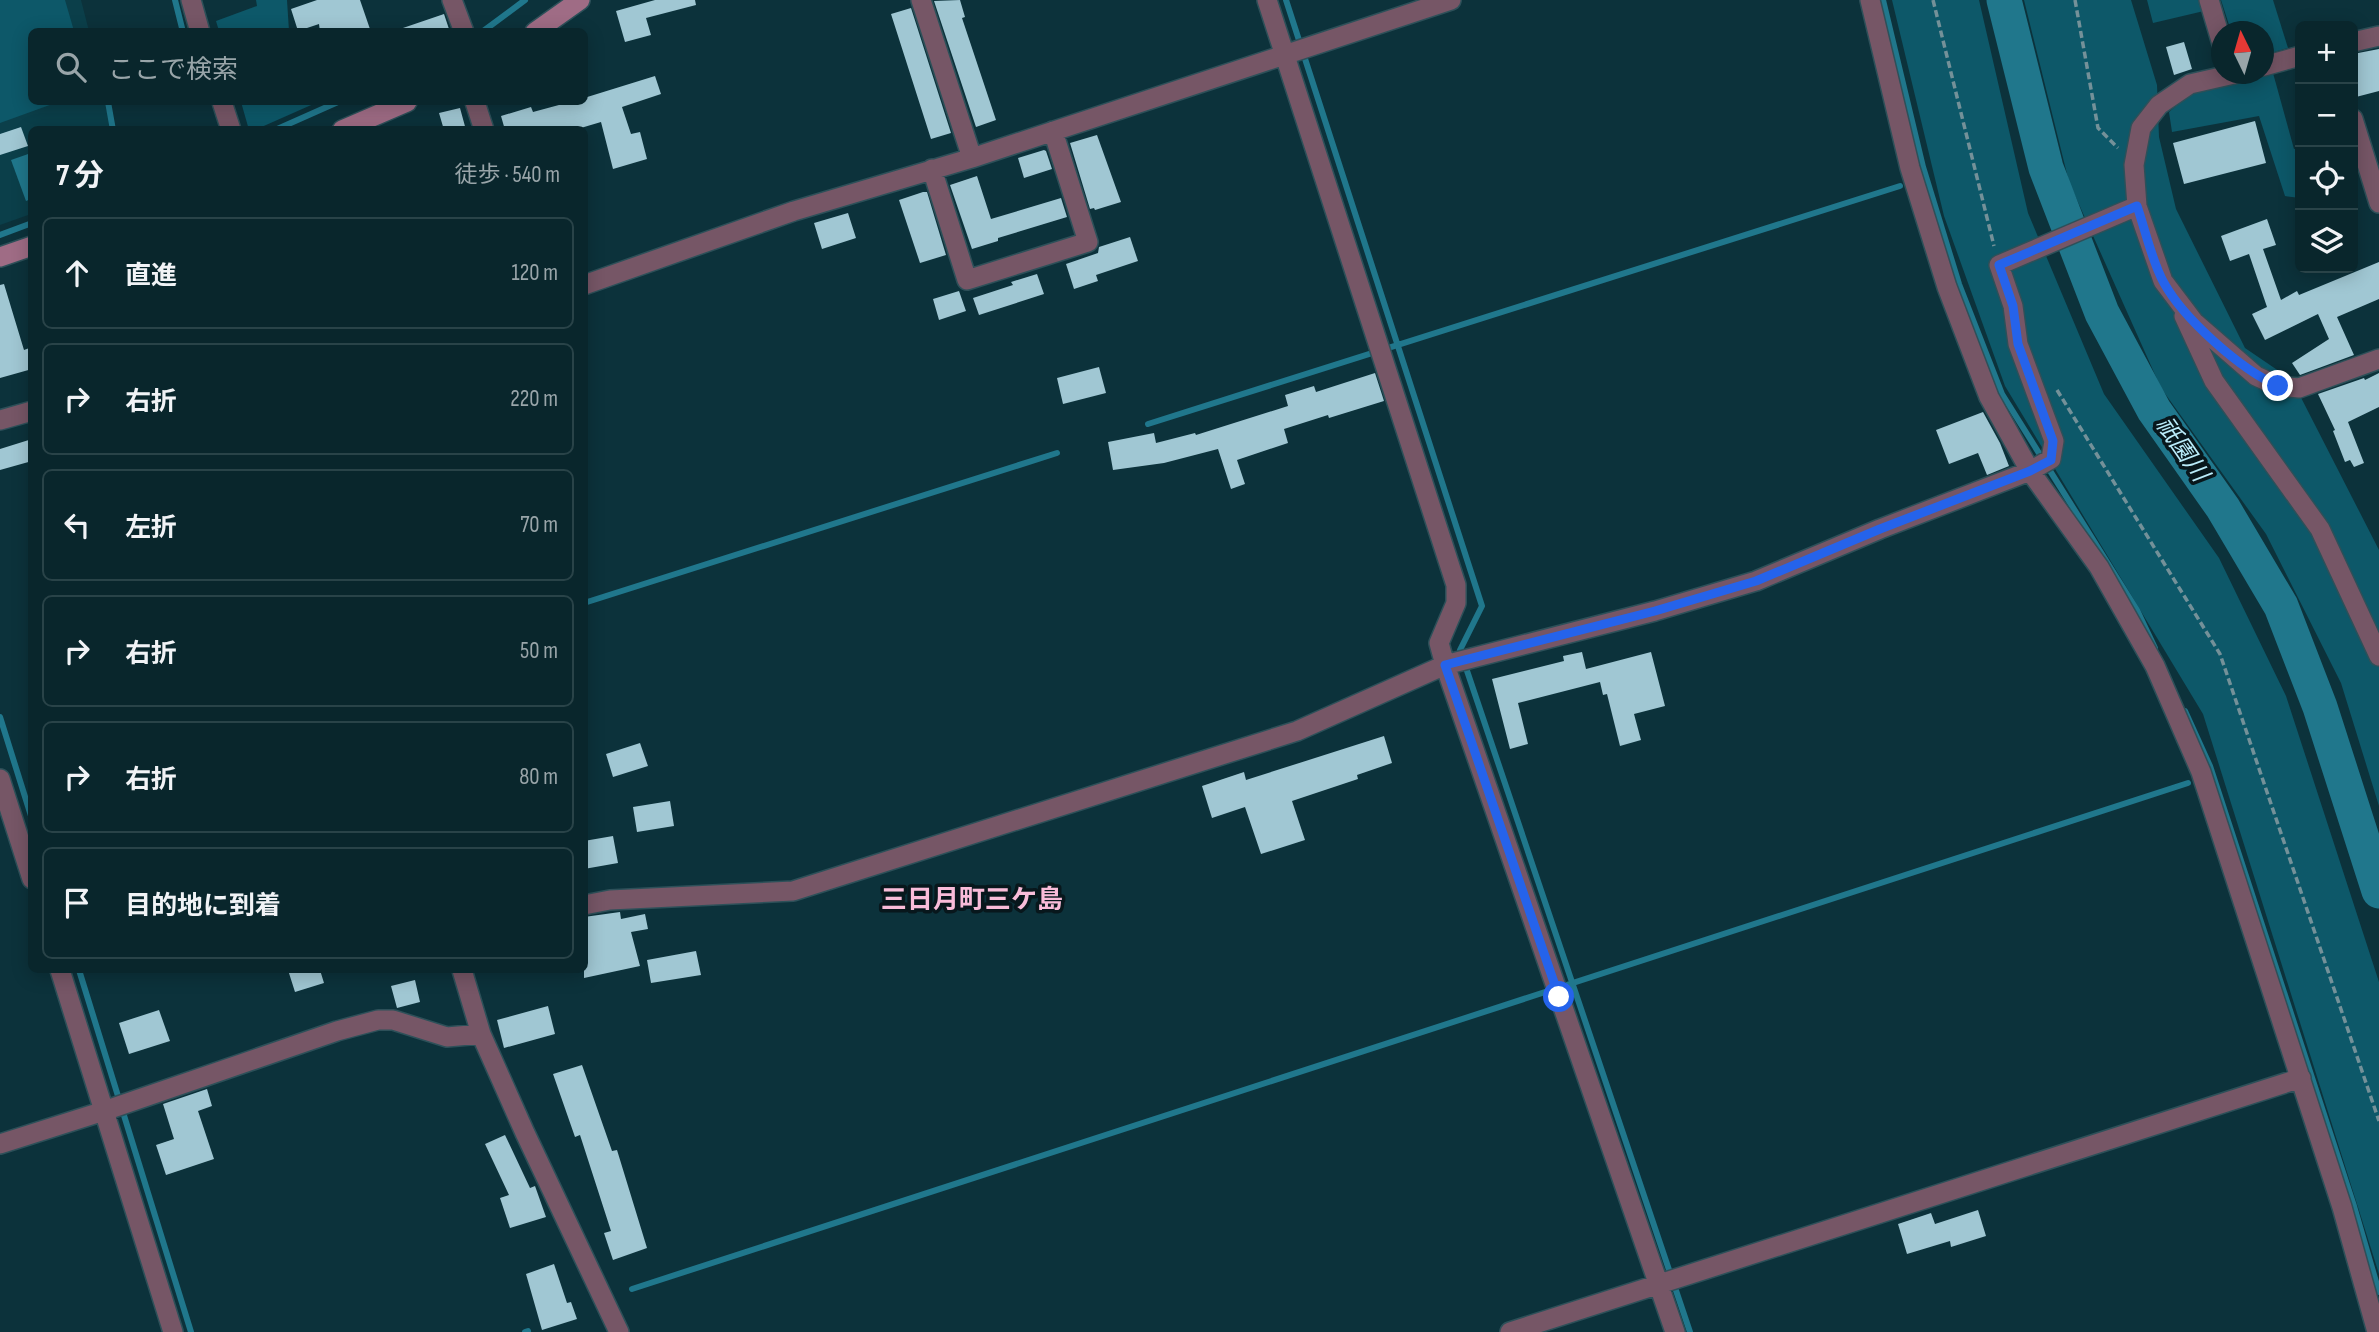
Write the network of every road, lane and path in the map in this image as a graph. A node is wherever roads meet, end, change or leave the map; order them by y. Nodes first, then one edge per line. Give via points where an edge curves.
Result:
1 (191, 0) edge
2 (452, 0) edge
3 (580, 0) edge
4 (921, 0) edge
5 (1267, 0) edge
6 (1451, 0) edge
7 (1870, 0) edge
8 (1933, 0) edge
9 (2075, 0) edge
10 (2209, 0) edge
11 (2215, 21) edge
12 (199, 28) edge
13 (462, 28) edge
14 (542, 28) edge
15 (2379, 36) edge
16 (2358, 41) edge
17 (1285, 55) junction
18 (2295, 57) edge
19 (2274, 63) edge
20 (2211, 80) edge
21 (223, 105) edge
22 (400, 105) edge
23 (476, 105) edge
24 (230, 126) edge
25 (351, 126) edge
26 (483, 126) edge
27 (1053, 131) junction
28 (2358, 135) edge
29 (972, 158) junction
30 (2134, 165) junction
31 (932, 170) junction
32 (2379, 203) edge
33 (2137, 206) junction
34 (28, 247) edge
35 (0, 257) edge
36 (1999, 265) junction
37 (588, 284) edge
38 (2177, 303) junction
39 (2379, 359) edge
40 (2056, 387) dead end
41 (28, 412) edge
42 (0, 420) edge
43 (2030, 471) junction
44 (2379, 656) edge
45 (1445, 665) junction
46 (0, 779) edge
47 (28, 866) edge
48 (588, 904) edge
49 (61, 973) edge
50 (463, 973) edge
51 (481, 1034) junction
52 (2301, 1077) junction
53 (104, 1111) junction
54 (2379, 1121) edge
55 (0, 1144) edge
56 (1659, 1283) junction
57 (173, 1332) edge
58 (620, 1332) edge
59 (1510, 1332) edge
60 (1675, 1332) edge
61 (2377, 1332) edge

1 - 12 street
2 - 13 street
3 - 14 main road
4 - 29 street
5 - 17 street
6 - 17 street
7 - 43 street via 1910,168 1947,286 1989,397
8 - 36 path
9 - 30 path via 2098,128
10 - 11 street
15 - 16 street
17 - 27 street
17 - 45 street via 1456,585 1456,603 1439,643
18 - 19 street
20 - 30 street via 2190,85 2159,104 2140,128
21 - 24 street
22 - 25 main road
23 - 26 street
27 - 29 street
27 - 31 street via 1088,242 967,280
28 - 32 street
29 - 31 street
30 - 33 street
31 - 37 street via 794,211
33 - 36 street
33 - 38 street via 2162,281
34 - 35 main road
36 - 43 street via 2013,306 2018,344 2053,441 2051,460
38 - 39 street via 2256,376 2278,386 2299,388
38 - 44 street via 2214,381 2320,529
40 - 54 path via 2220,654
41 - 42 street
43 - 45 street via 1756,581
43 - 52 street via 2099,566 2160,678 2202,772
45 - 48 street via 1297,731 793,891
45 - 56 street
46 - 47 street
49 - 53 street
50 - 51 street
51 - 53 street via 447,1037 393,1020 378,1020
51 - 58 street
52 - 56 street
52 - 61 street
53 - 55 street
53 - 57 street
56 - 59 street
56 - 60 street

